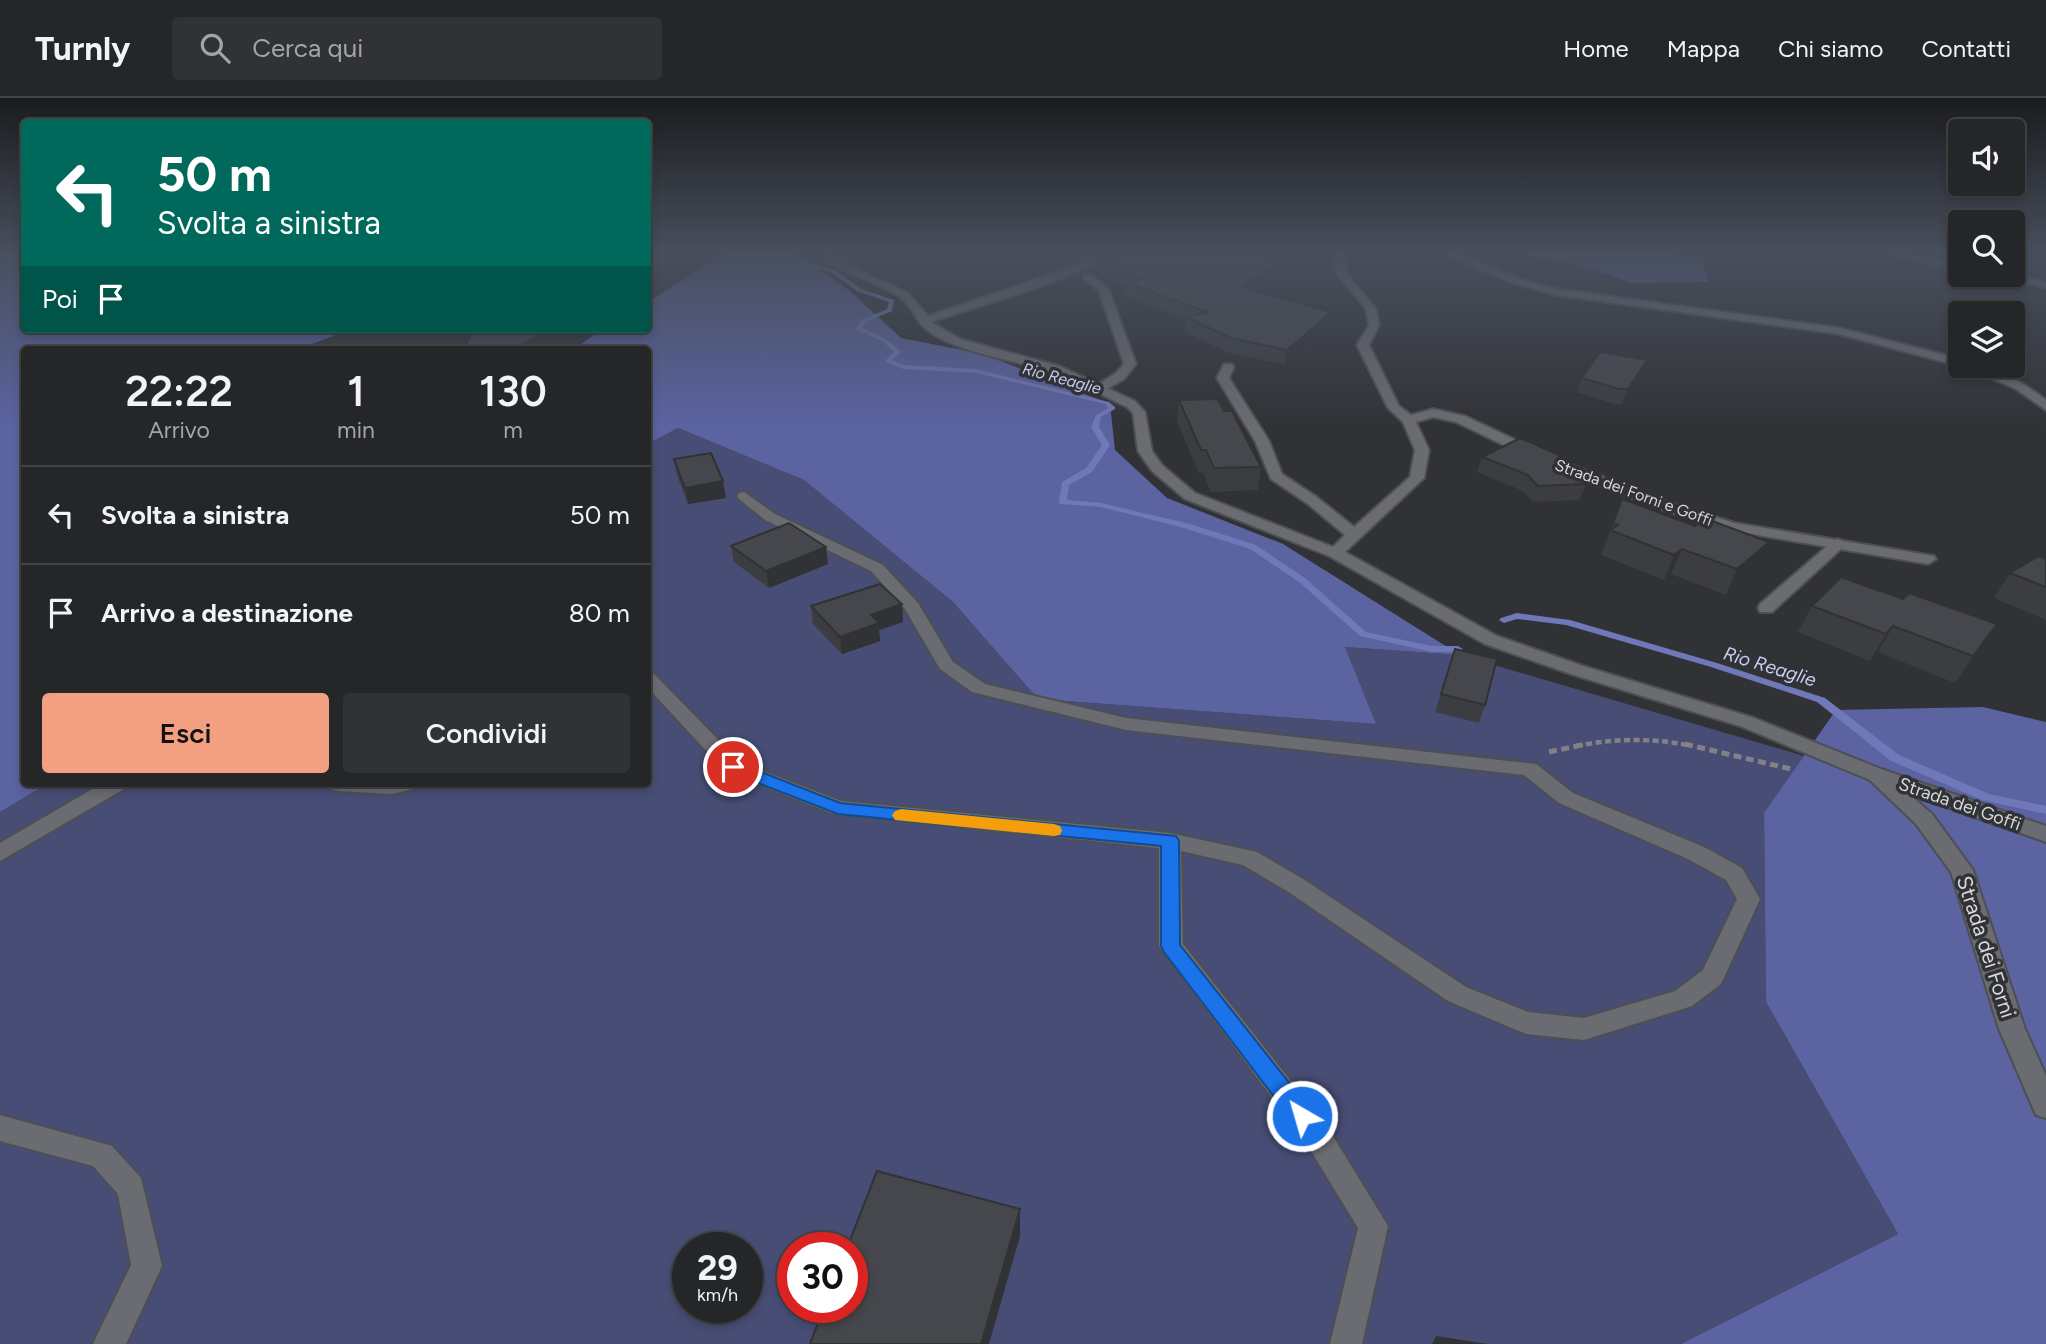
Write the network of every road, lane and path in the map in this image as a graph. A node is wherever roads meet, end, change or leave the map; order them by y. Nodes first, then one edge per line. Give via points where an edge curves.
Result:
1 (922, 312) edge
2 (951, 312) edge
3 (1112, 312) edge
4 (1372, 312) edge
5 (1703, 312) edge
6 (924, 321) junction
7 (1948, 360) edge
8 (1228, 367) dead end
9 (2000, 378) edge
10 (1100, 389) junction
11 (2046, 406) edge
12 (1409, 420) junction
13 (744, 496) dead end
14 (1354, 535) junction
15 (1838, 544) junction
16 (1335, 553) junction
17 (1928, 559) dead end
18 (1766, 608) dead end
19 (651, 681) edge
20 (1528, 769) junction
21 (1797, 771) dead end
22 (1874, 774) junction
23 (112, 787) edge
24 (2046, 834) edge
25 (1170, 841) junction
26 (0, 853) edge
27 (2046, 1106) edge
28 (0, 1129) edge
29 (109, 1344) edge
30 (1346, 1344) edge

1 - 6 street
2 - 6 street
3 - 10 street via 1130,364
4 - 12 street via 1374,325 1363,345 1394,408
5 - 7 street via 1840,331
6 - 10 street via 956,341 1055,369
8 - 14 street via 1223,378 1262,441 1276,477
9 - 11 street via 2020,386
10 - 16 street via 1139,412 1145,451 1157,468 1190,496
12 - 14 street via 1422,450 1417,478
12 - 15 street, Strada dei Forni e Goffi via 1433,413 1460,419 1546,460 1668,508 1733,527
13 - 20 street via 770,517 877,568 912,607 946,665 979,688 1126,724
14 - 16 street
15 - 17 street, Strada dei Forni e Goffi
15 - 18 street
16 - 22 street via 1491,640 1747,722
19 - 25 street via 733,767 838,808
20 - 21 path via 1552,750 1602,741 1670,741
20 - 25 street via 1566,798 1734,874 1749,899 1712,977 1683,999 1584,1029 1526,1023 1457,994 1249,858
22 - 24 street, Strada dei Goffi
22 - 27 street, Strada dei Forni via 1924,820 1962,870 2012,1029
23 - 26 street
25 - 30 street via 1171,946 1318,1137 1373,1226
28 - 29 street via 102,1155 131,1188 147,1266

